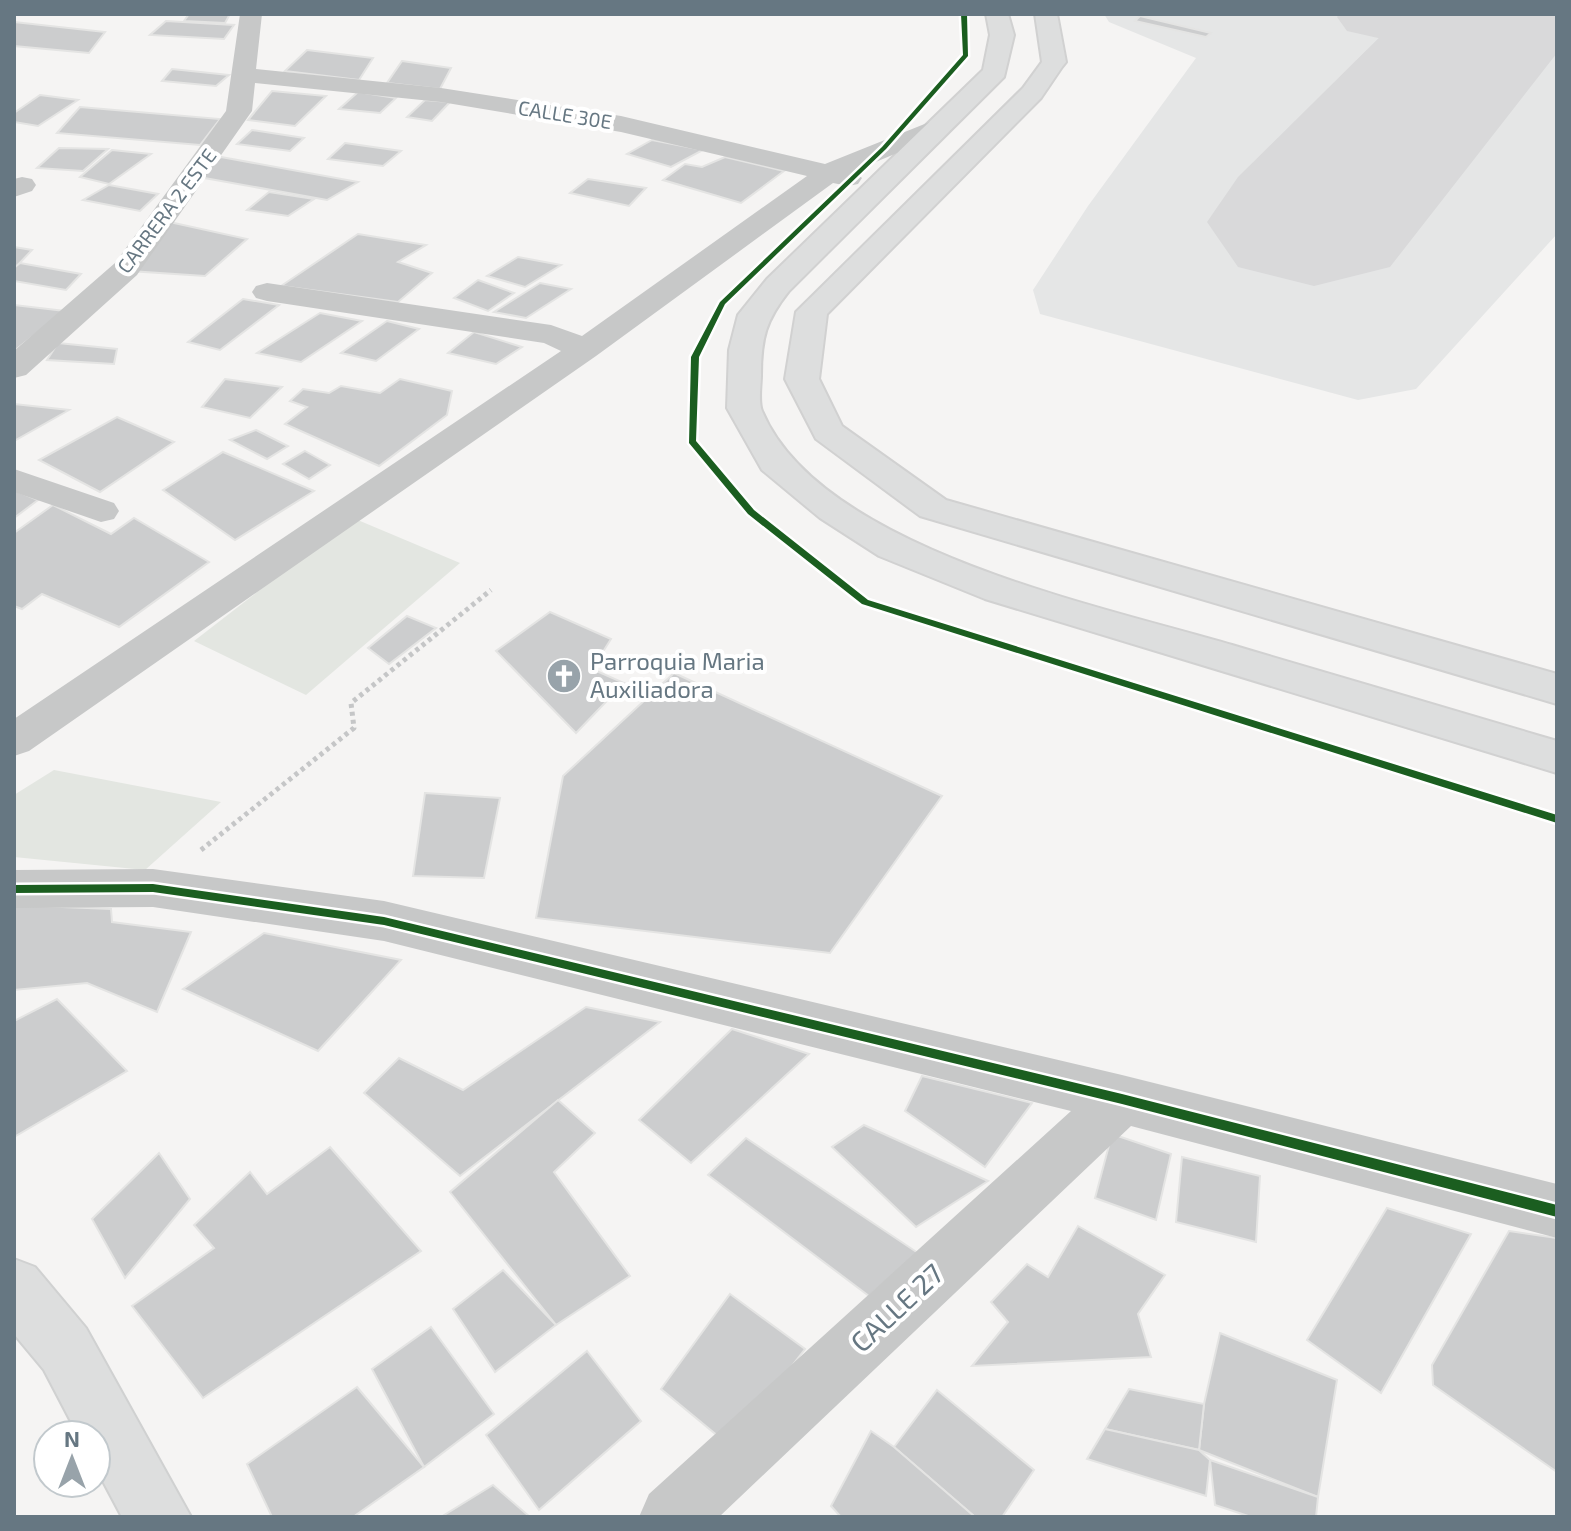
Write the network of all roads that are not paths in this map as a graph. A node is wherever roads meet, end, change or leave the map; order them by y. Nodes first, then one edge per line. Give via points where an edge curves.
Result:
1 (251, 14) edge
2 (997, 14) edge
3 (1046, 14) edge
4 (245, 75) junction
5 (941, 126) junction
6 (832, 171) junction
7 (879, 188) junction
8 (267, 292) dead end
9 (585, 349) junction
10 (14, 368) edge
11 (14, 480) edge
12 (101, 511) dead end
13 (1557, 689) edge
14 (14, 740) edge
15 (1557, 757) edge
16 (14, 889) edge
17 (1122, 1099) junction
18 (1557, 1211) edge
19 (14, 1288) edge
20 (158, 1517) edge
21 (672, 1517) edge

1 - 4 street, CARRERA 2 ESTE
2 - 5 main road via 1002,35 995,72
3 - 13 main road via 1054,62 1032,93 812,312 802,379 828,432 933,508
4 - 6 street, CALLE 30E via 441,95 621,124
4 - 10 street, CARRERA 2 ESTE via 239,111 126,269
5 - 6 street
5 - 7 main road
6 - 7 street, CALLE 30E
6 - 9 street
7 - 15 main road via 754,315 745,350 744,408 775,462 833,510 892,547 999,590
8 - 9 street via 551,335
9 - 14 street
11 - 12 street
16 - 17 street via 153,888 384,921
17 - 18 street
17 - 21 street, CALLE 27
19 - 20 main road via 65,1349

